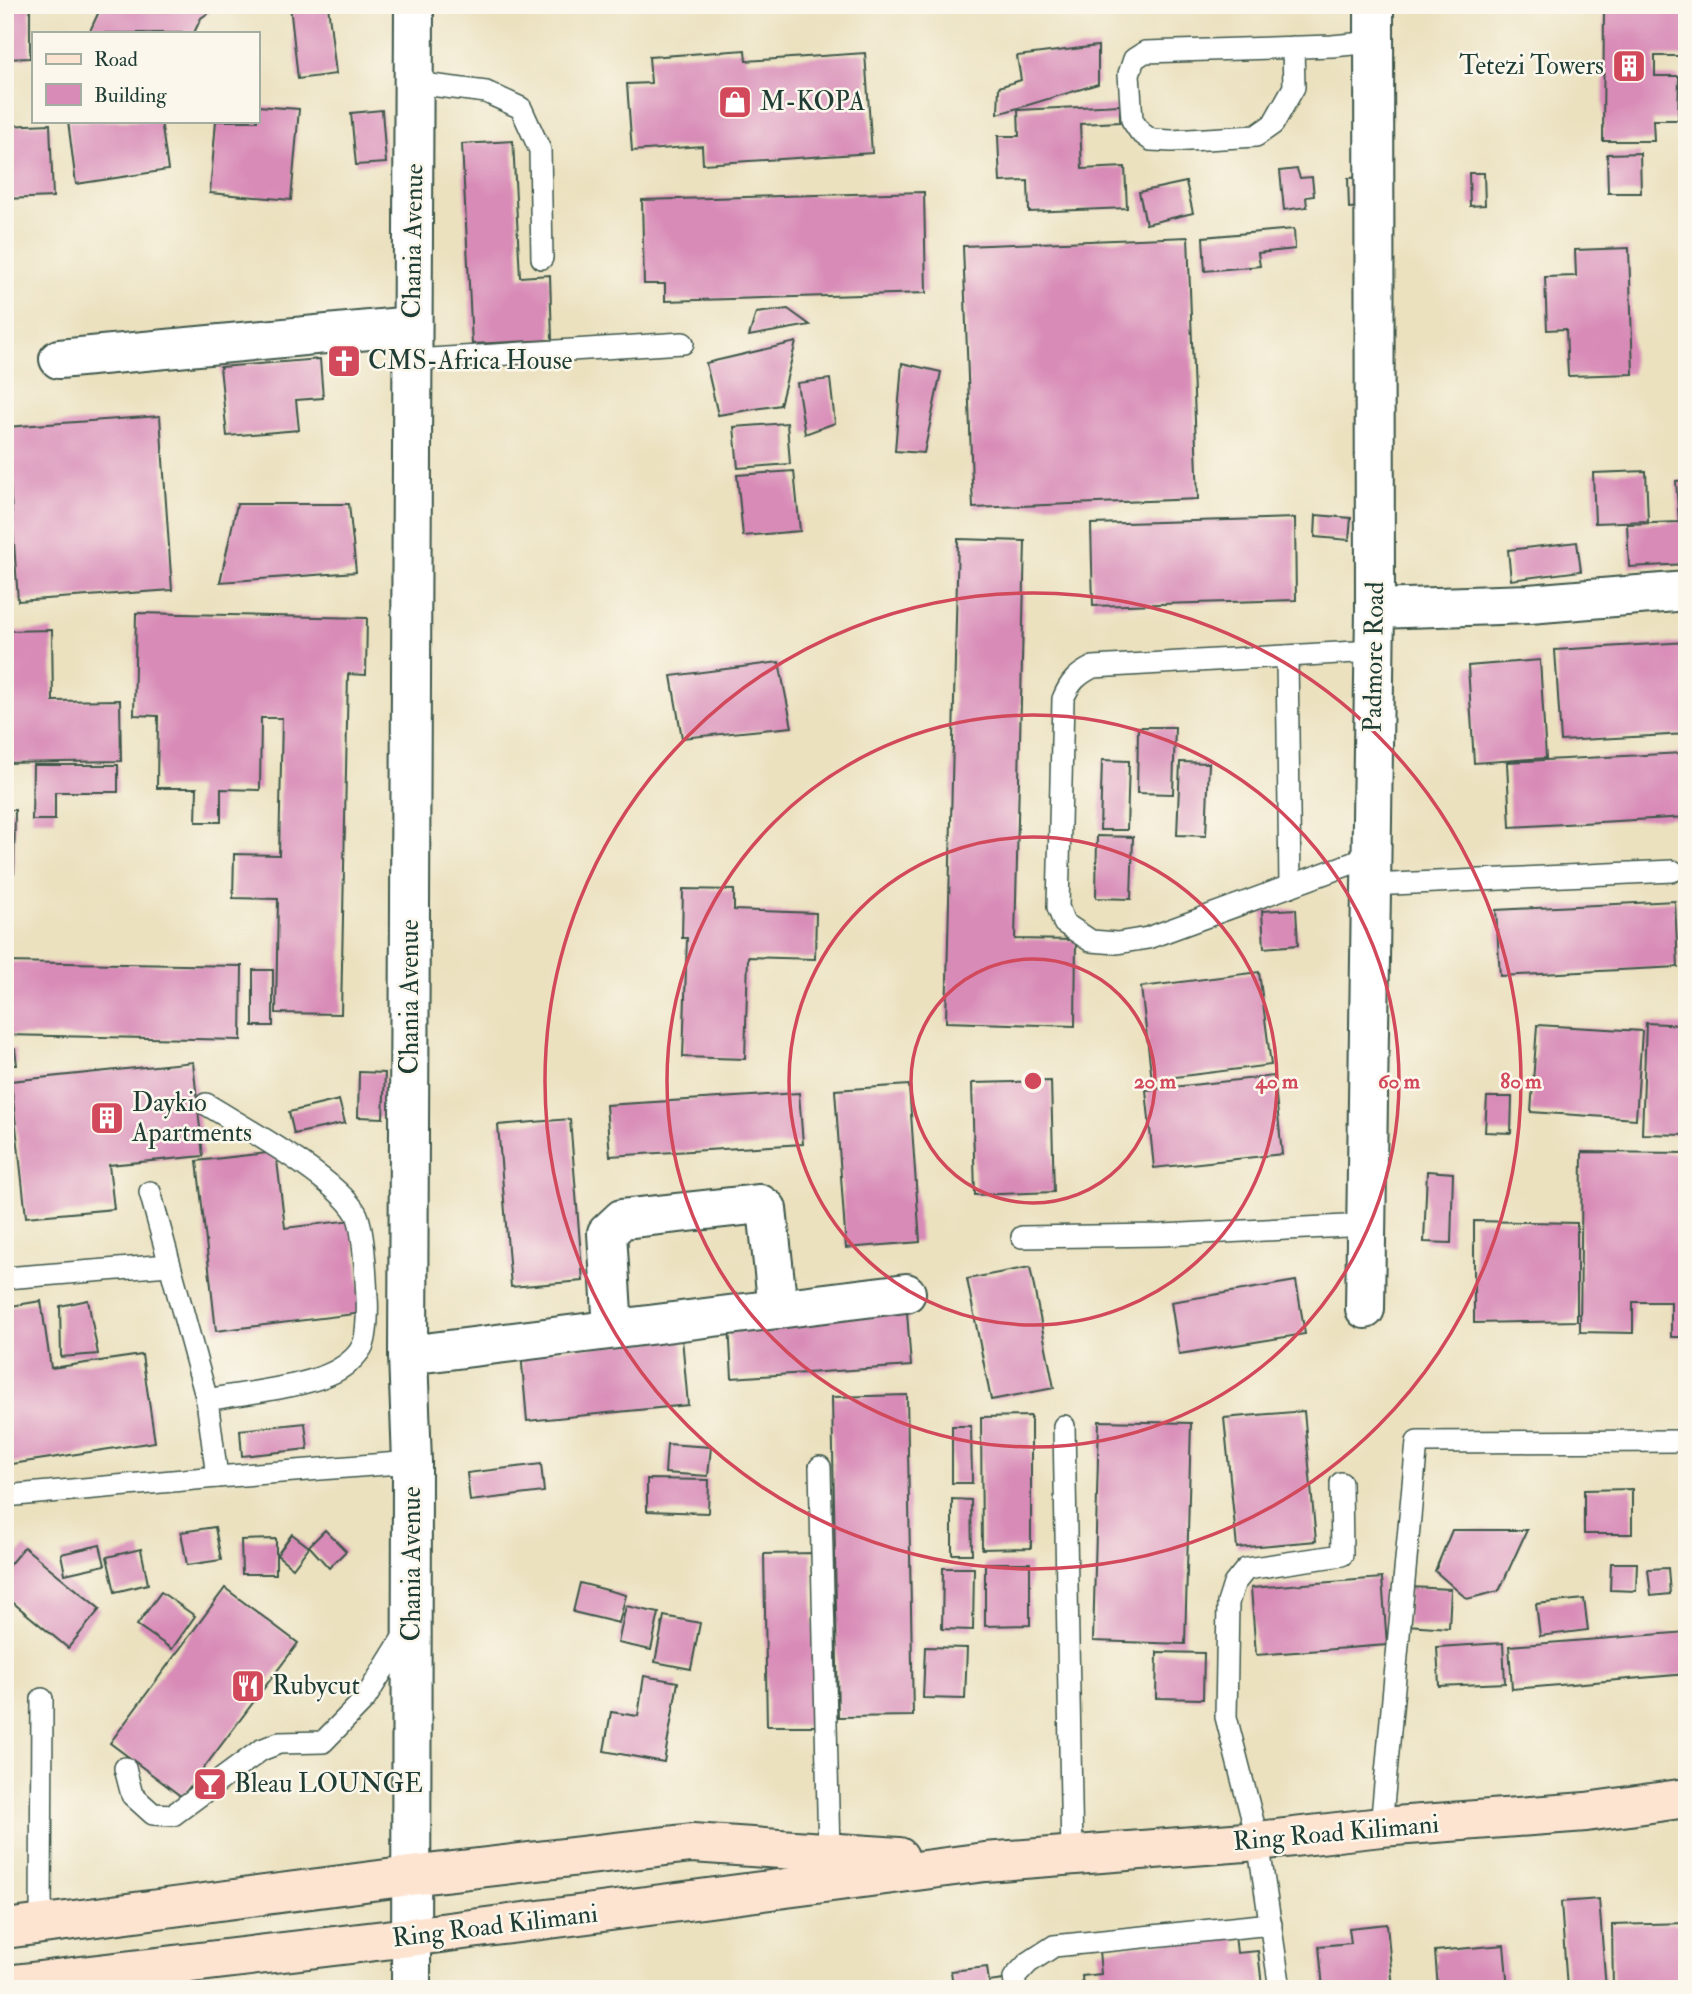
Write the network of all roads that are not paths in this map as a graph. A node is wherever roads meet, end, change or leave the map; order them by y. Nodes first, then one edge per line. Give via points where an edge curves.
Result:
1 (414, 5) edge
2 (1374, 24) edge
3 (1293, 47) junction
4 (415, 83) junction
5 (542, 258) dead end
6 (413, 343) junction
7 (682, 343) dead end
8 (59, 359) dead end
9 (1687, 592) edge
10 (1375, 609) junction
11 (1374, 651) junction
12 (1287, 656) junction
13 (1371, 871) junction
14 (1673, 871) dead end
15 (1290, 886) junction
16 (206, 1104) dead end
17 (150, 1192) dead end
18 (1367, 1224) junction
19 (1022, 1237) dead end
20 (169, 1265) junction
21 (5, 1278) edge
22 (906, 1293) dead end
23 (778, 1309) junction
24 (1365, 1309) dead end
25 (613, 1329) junction
26 (408, 1354) junction
27 (207, 1400) junction
28 (1064, 1426) dead end
29 (1687, 1441) edge
30 (412, 1462) junction
31 (820, 1467) dead end
32 (217, 1476) junction
33 (1341, 1483) dead end
34 (5, 1496) edge
35 (412, 1623) junction
36 (42, 1699) dead end
37 (125, 1768) dead end
38 (1687, 1798) edge
39 (1381, 1827) junction
40 (1258, 1841) junction
41 (829, 1852) junction
42 (1072, 1855) junction
43 (985, 1862) junction
44 (410, 1876) junction
45 (1271, 1924) junction
46 (23, 1926) edge
47 (410, 1937) junction
48 (5, 1985) edge
49 (411, 1989) edge
50 (1016, 1989) edge
51 (1280, 1989) edge

1 - 4 street, Chania Avenue
2 - 3 lane
2 - 10 street, Padmore Road
3 - 3 lane via 1294,86 1273,124 1256,136 1151,140 1132,120 1129,75 1134,59 1145,51
4 - 5 lane via 486,92 521,108 540,150
4 - 6 street, Chania Avenue
6 - 7 lane
6 - 8 street
6 - 26 street, Chania Avenue
9 - 10 street
10 - 11 street, Padmore Road
11 - 12 lane
11 - 13 street, Padmore Road
12 - 15 lane
12 - 15 lane via 1093,667 1078,674 1063,699 1058,907 1064,923 1091,941 1117,943 1148,937
13 - 14 lane
13 - 15 lane
13 - 18 street, Padmore Road
16 - 27 lane via 298,1161 357,1214 368,1304 363,1345 340,1369 317,1380
17 - 20 lane
18 - 19 lane
18 - 24 street, Padmore Road
20 - 21 lane
20 - 27 lane
22 - 23 street
23 - 25 street
23 - 25 street via 767,1209 760,1204 622,1219 607,1233
25 - 26 street
26 - 30 street, Chania Avenue
27 - 32 lane
28 - 42 lane
29 - 39 lane via 1417,1442
30 - 32 lane
30 - 35 street, Chania Avenue
31 - 41 lane
32 - 34 lane
33 - 40 lane via 1342,1555 1246,1569 1234,1584 1228,1603 1226,1717
35 - 37 lane via 365,1699 323,1742 279,1743 261,1750 173,1815 153,1814 132,1795
35 - 44 street, Chania Avenue
36 - 46 lane
38 - 39 main road, Ring Road Kilimani via 1586,1812
39 - 40 main road, Ring Road Kilimani
40 - 42 main road, Ring Road Kilimani
40 - 45 lane
41 - 43 main road, Ring Road Kilimani
41 - 44 main road, Ring Road Kilimani via 692,1843
42 - 43 main road, Ring Road Kilimani
43 - 47 main road, Ring Road Kilimani
44 - 46 main road, Ring Road Kilimani
44 - 47 street, Chania Avenue
45 - 50 lane via 1054,1946 1014,1978
45 - 51 lane
47 - 48 main road, Ring Road Kilimani
47 - 49 street, Chania Avenue

